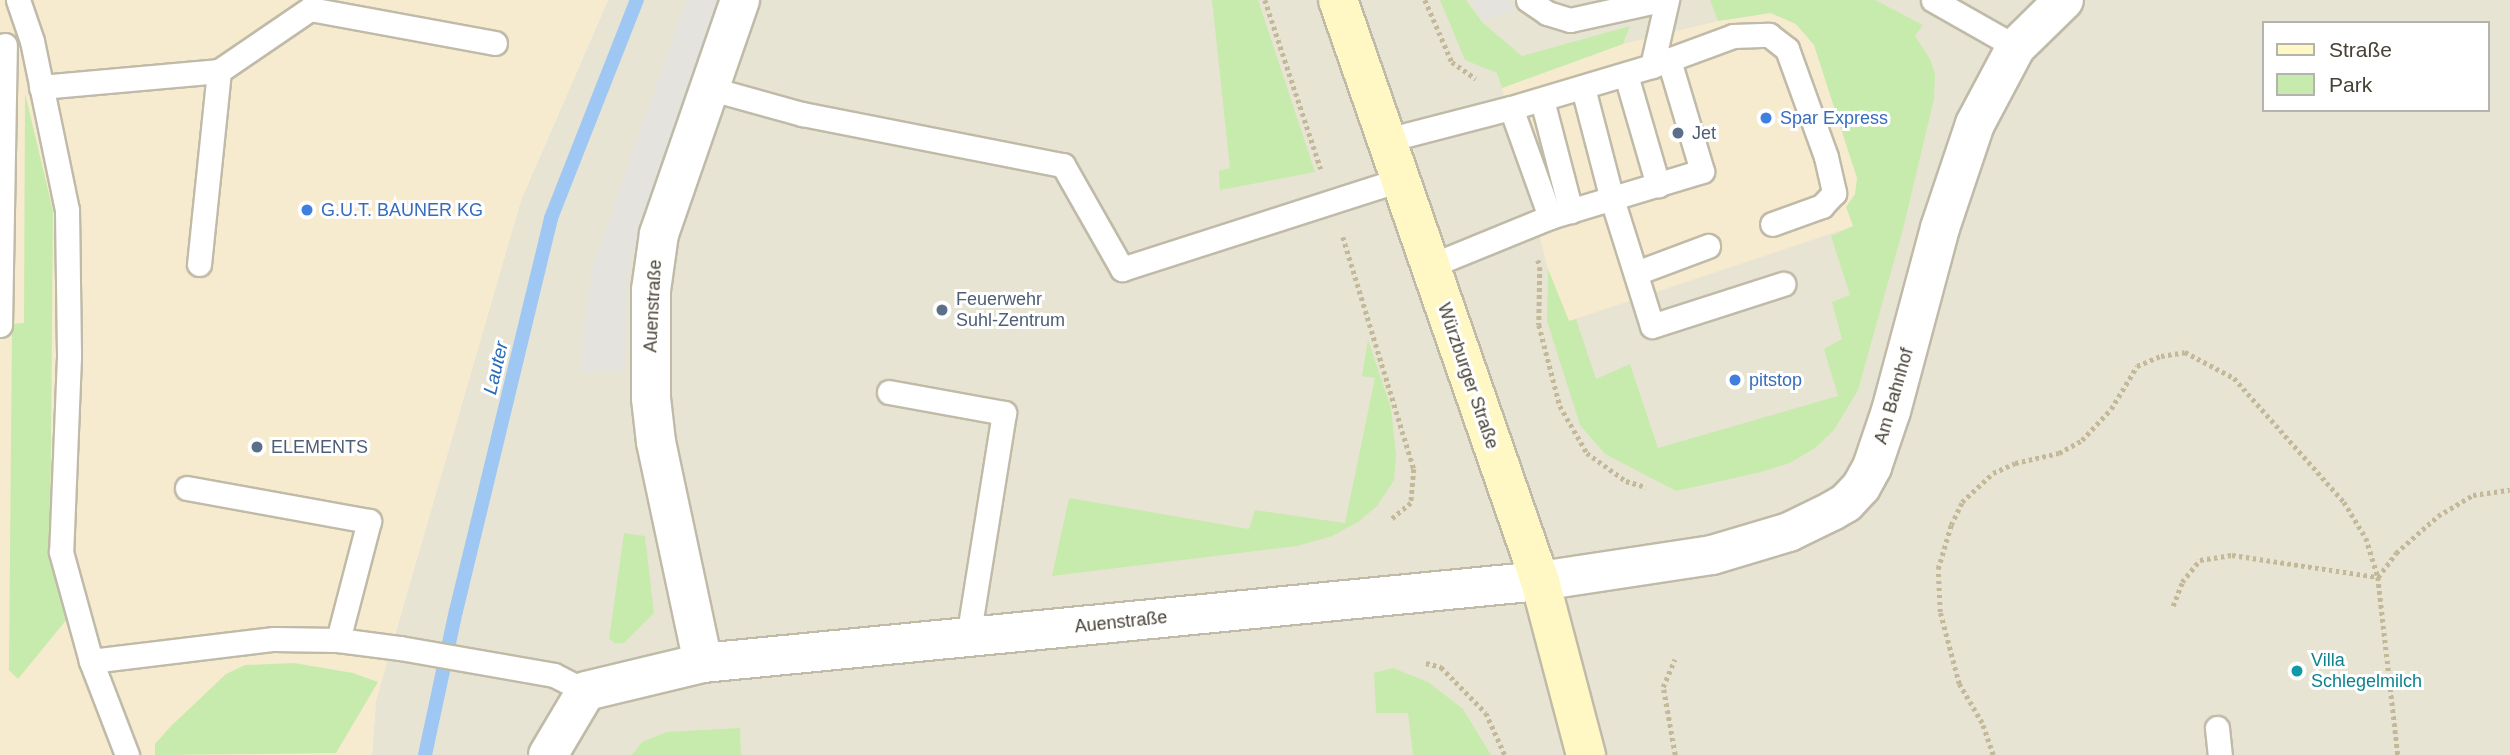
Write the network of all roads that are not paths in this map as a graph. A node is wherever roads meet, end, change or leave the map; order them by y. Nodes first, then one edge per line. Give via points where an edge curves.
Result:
1 (18, 0) edge
2 (740, 0) edge
3 (1338, 0) edge
4 (1528, 0) edge
5 (1661, 0) edge
6 (1667, 0) edge
7 (1933, 0) edge
8 (2064, 0) edge
9 (32, 41) junction
10 (495, 43) dead end
11 (2, 45) edge
12 (2016, 47) junction
13 (1660, 63) junction
14 (219, 71) junction
15 (1626, 75) junction
16 (41, 87) junction
17 (708, 88) junction
18 (1583, 88) junction
19 (1542, 100) junction
20 (1511, 108) junction
21 (1387, 140) junction
22 (1400, 180) junction
23 (1658, 185) junction
24 (1612, 199) junction
25 (1560, 214) junction
26 (1772, 224) dead end
27 (1708, 246) dead end
28 (200, 264) dead end
29 (1430, 266) junction
30 (1636, 273) junction
31 (1783, 284) dead end
32 (0, 325) edge
33 (890, 392) dead end
34 (187, 488) dead end
35 (1540, 581) junction
36 (968, 637) junction
37 (338, 640) junction
38 (92, 662) junction
39 (703, 663) junction
40 (586, 691) junction
41 (2217, 728) dead end
42 (127, 755) edge
43 (548, 755) edge
44 (1586, 755) edge
45 (2220, 755) edge

1 - 9 lane
2 - 17 street, Auenstraße
3 - 21 main road, Würzburger Straße
4 - 5 lane via 1547,13 1570,20
6 - 13 lane
7 - 12 lane
8 - 12 street, Am Bahnhof
9 - 11 lane
9 - 16 lane
10 - 14 lane via 310,9
11 - 32 lane
12 - 35 street, Am Bahnhof via 1975,124 1940,228 1891,411 1861,487 1846,503 1789,532 1712,555
13 - 15 lane
13 - 23 lane via 1702,170
13 - 26 lane via 1733,36 1769,35 1787,49 1826,157 1834,193 1822,206
14 - 16 lane
14 - 28 lane
15 - 18 lane
15 - 23 lane
16 - 38 lane via 67,210 69,357 61,552
17 - 22 lane via 802,114 1063,165 1122,269
17 - 39 street, Auenstraße via 659,234 650,345 656,442
18 - 19 lane
18 - 24 lane
19 - 20 lane
19 - 25 lane
20 - 21 lane
20 - 25 lane
21 - 22 main road, Würzburger Straße
22 - 29 main road, Würzburger Straße
23 - 24 lane
24 - 25 lane
24 - 30 lane
25 - 29 lane
27 - 30 lane
29 - 35 main road, Würzburger Straße
30 - 31 lane via 1653,326
33 - 36 lane via 1004,413
34 - 37 lane via 369,521
35 - 36 street, Auenstraße
35 - 44 main road, Würzburger Straße
36 - 39 street, Auenstraße
37 - 38 lane via 274,639
37 - 40 lane via 555,676
38 - 42 lane
39 - 40 street, Auenstraße
40 - 43 street
41 - 45 lane

